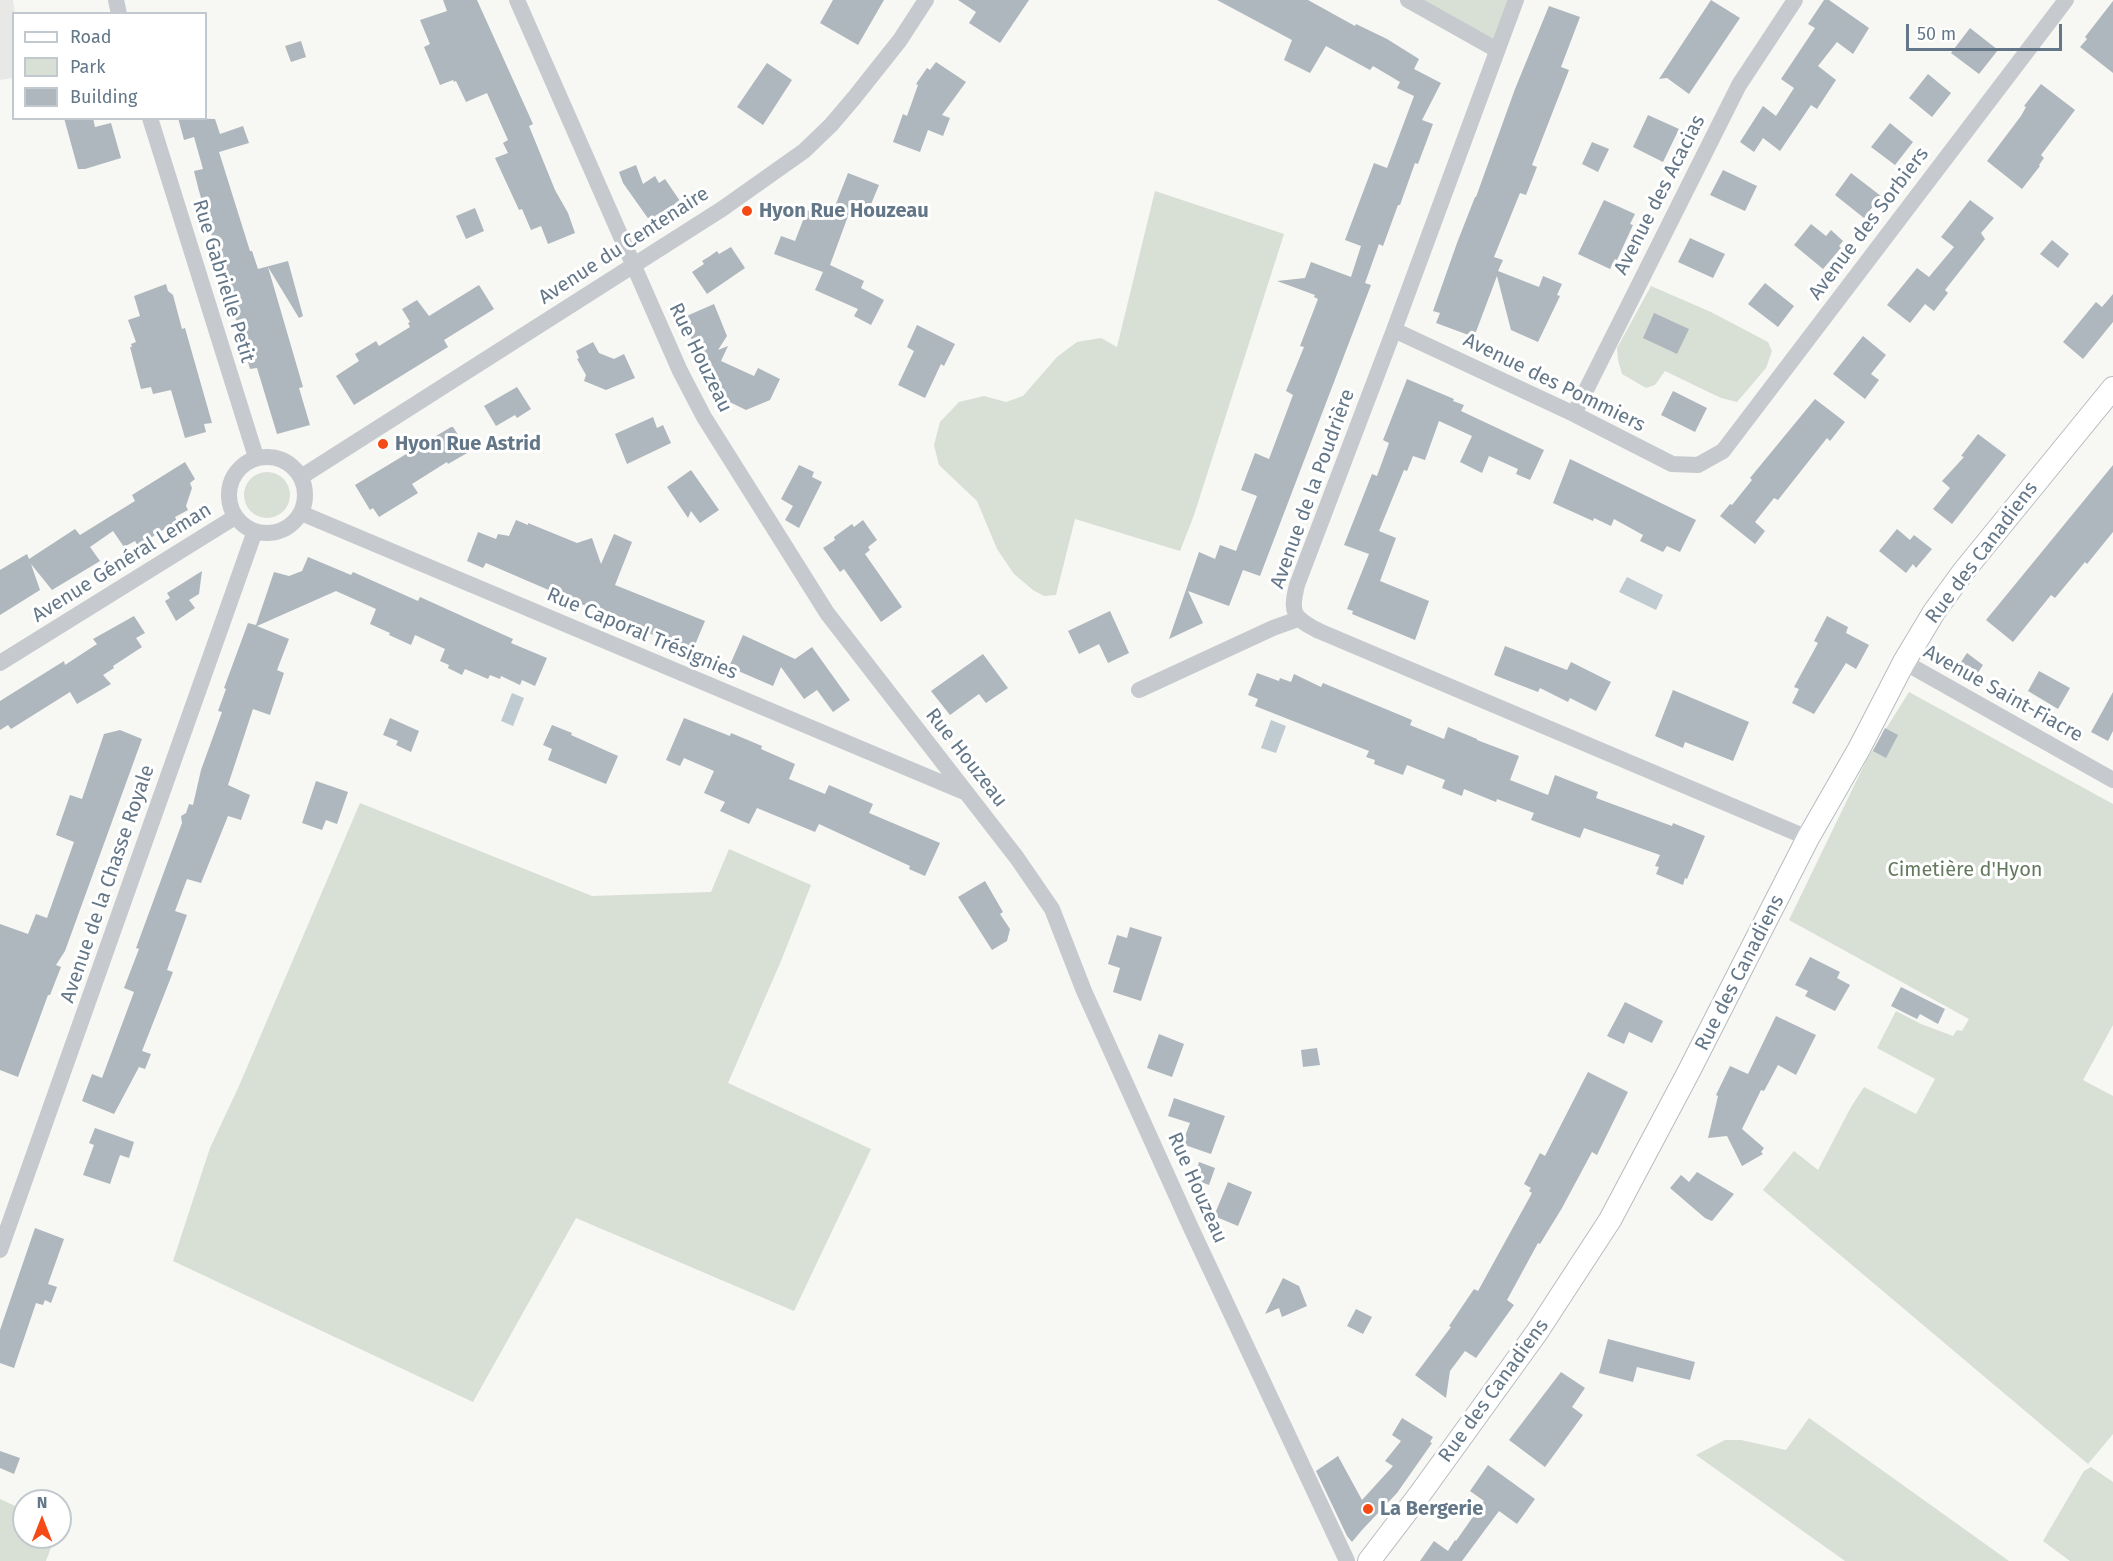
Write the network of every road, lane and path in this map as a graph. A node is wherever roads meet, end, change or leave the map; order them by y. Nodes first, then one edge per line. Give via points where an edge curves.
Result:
1 (517, 0) edge
2 (926, 0) edge
3 (1408, 0) edge
4 (1516, 0) edge
5 (1795, 0) edge
6 (2066, 0) edge
7 (1497, 50) junction
8 (151, 120) edge
9 (634, 265) junction
10 (1394, 330) junction
11 (2113, 388) edge
12 (1574, 414) junction
13 (256, 457) junction
14 (1698, 465) joint
15 (301, 477) junction
16 (301, 513) junction
17 (235, 517) junction
18 (255, 531) junction
19 (1298, 619) junction
20 (1904, 662) junction
21 (0, 663) edge
22 (1139, 690) dead end
23 (2113, 780) edge
24 (966, 793) junction
25 (1808, 838) junction
26 (0, 1250) edge
27 (1347, 1561) edge
28 (1369, 1561) edge

1 - 9 street, Rue Houzeau
2 - 9 street, Avenue du Centenaire via 854,98 804,151
3 - 7 street
4 - 7 street, Avenue de la Poudrière
5 - 12 street, Avenue des Acacias via 1739,85
6 - 14 street, Avenue des Sorbiers via 1723,451
7 - 10 street, Avenue de la Poudrière
8 - 13 street, Rue Gabrielle Petit
9 - 15 street, Avenue du Centenaire
9 - 24 street, Rue Houzeau via 680,372 709,427 827,613
10 - 12 street, Avenue des Pommiers
10 - 19 street, Avenue de la Poudrière via 1297,585 1293,598
11 - 20 street, Rue des Canadiens via 1963,572
12 - 14 street, Avenue des Pommiers via 1672,464
13 - 15 street via 283,459
13 - 17 street via 237,470 232,479 228,496
15 - 16 street via 306,497
16 - 18 street via 293,524 279,531
16 - 24 street, Rue Caporal Trésignies
17 - 18 street
17 - 21 street, Avenue Général Leman
18 - 26 street, Avenue de la Chasse Royale
19 - 22 street
19 - 25 street, Avenue de la Poudrière
20 - 23 street, Avenue Saint-Fiacre
20 - 25 street, Rue des Canadiens
24 - 27 street, Rue Houzeau via 1052,909 1084,991 1191,1228
25 - 28 street, Rue des Canadiens via 1610,1220 1537,1332

